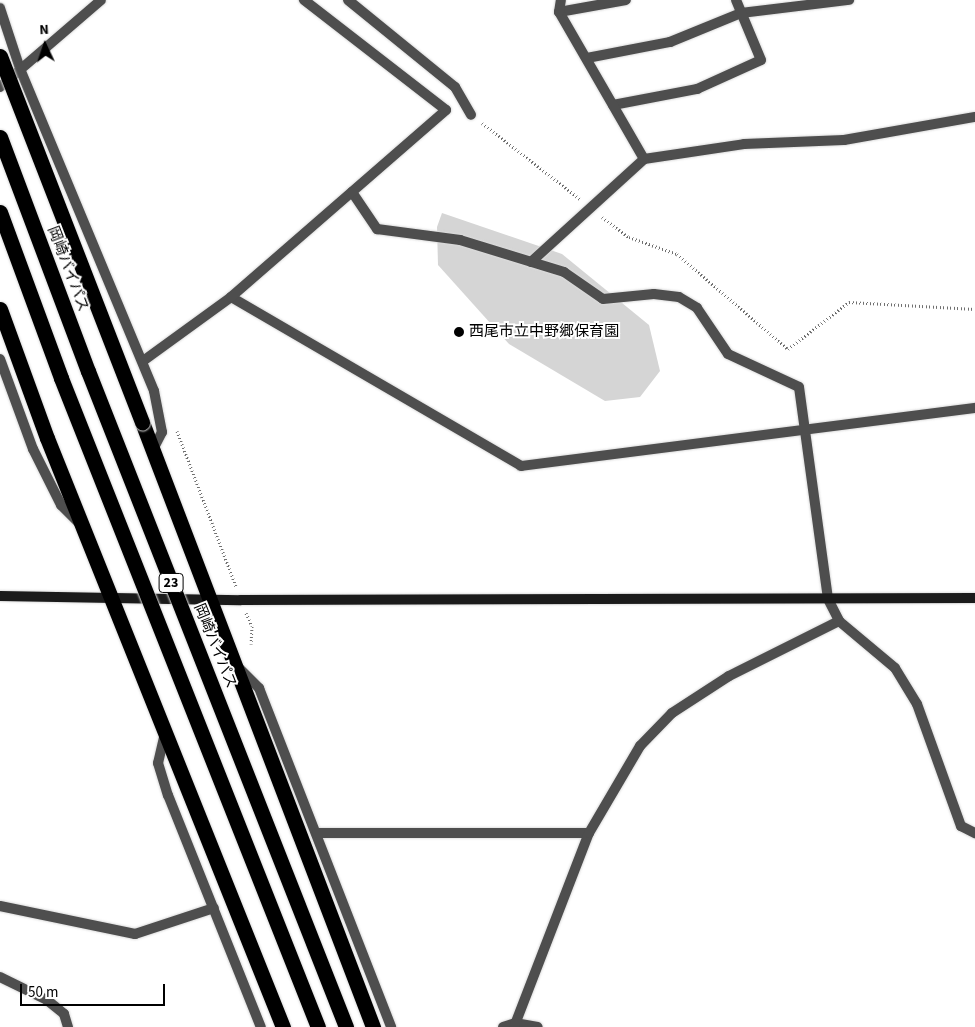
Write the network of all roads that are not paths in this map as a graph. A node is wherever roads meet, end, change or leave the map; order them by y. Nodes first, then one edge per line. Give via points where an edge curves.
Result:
1 (101, 0) edge
2 (304, 0) edge
3 (348, 0) edge
4 (561, 0) edge
5 (626, 0) edge
6 (736, 0) edge
7 (843, 0) edge
8 (849, 0) edge
9 (0, 8) edge
10 (559, 12) junction
11 (741, 13) junction
12 (0, 56) edge
13 (587, 58) junction
14 (20, 69) junction
15 (0, 87) edge
16 (614, 104) junction
17 (471, 115) road end
18 (975, 117) edge
19 (0, 137) edge
20 (644, 159) junction
21 (352, 192) junction
22 (0, 212) edge
23 (531, 262) junction
24 (231, 297) junction
25 (0, 309) edge
26 (0, 359) edge
27 (143, 361) junction
28 (975, 408) edge
29 (804, 430) junction
30 (152, 454) junction
31 (83, 528) junction
32 (0, 596) edge
33 (111, 597) junction
34 (975, 598) edge
35 (828, 599) junction
36 (210, 600) junction
37 (839, 620) junction
38 (237, 666) junction
39 (165, 733) junction
40 (317, 833) junction
41 (590, 833) junction
42 (975, 833) edge
43 (0, 906) edge
44 (214, 908) junction
45 (0, 977) edge
46 (515, 1025) edge
47 (68, 1027) edge
48 (262, 1027) edge
49 (283, 1027) edge
50 (318, 1027) edge
51 (346, 1027) edge
52 (373, 1027) edge
53 (391, 1027) edge
54 (503, 1027) edge
55 (538, 1027) edge

1 - 14 street
2 - 21 street via 446,110
3 - 17 street via 455,87
4 - 10 street
5 - 10 street
6 - 11 street
7 - 8 street
7 - 11 street
9 - 14 street
10 - 13 street
11 - 13 street via 670,42
11 - 16 street via 761,60 696,89
12 - 30 highway, 23, bridge
13 - 16 street
14 - 15 street
14 - 27 street
16 - 20 street
18 - 20 street via 844,140 744,144
19 - 51 highway, 岡崎バイパス / 23, bridge via 88,371
20 - 23 street
21 - 23 street via 377,229 460,240
21 - 24 street
22 - 50 highway, 23, bridge via 61,378
23 - 29 street via 564,272 603,299 654,294 679,297 697,308 728,354 799,387
24 - 27 street
24 - 29 street via 521,466
25 - 31 highway
26 - 31 street via 33,449 61,505
27 - 30 street via 154,391 162,432
28 - 29 street
29 - 35 street
30 - 36 highway, 23
31 - 33 highway
32 - 33 street
33 - 36 street
33 - 39 highway
34 - 35 street
35 - 36 street
35 - 37 street
36 - 38 highway, 23
37 - 41 street via 729,676 672,713 640,746
37 - 42 street via 895,668 917,704 961,826
38 - 40 street via 259,688
38 - 52 highway, 23
39 - 44 street via 158,763
39 - 49 highway
40 - 41 street
40 - 53 street
41 - 46 street
43 - 44 street via 135,934
44 - 48 street
45 - 47 street via 47,1000 64,1014
46 - 54 street
46 - 55 street

